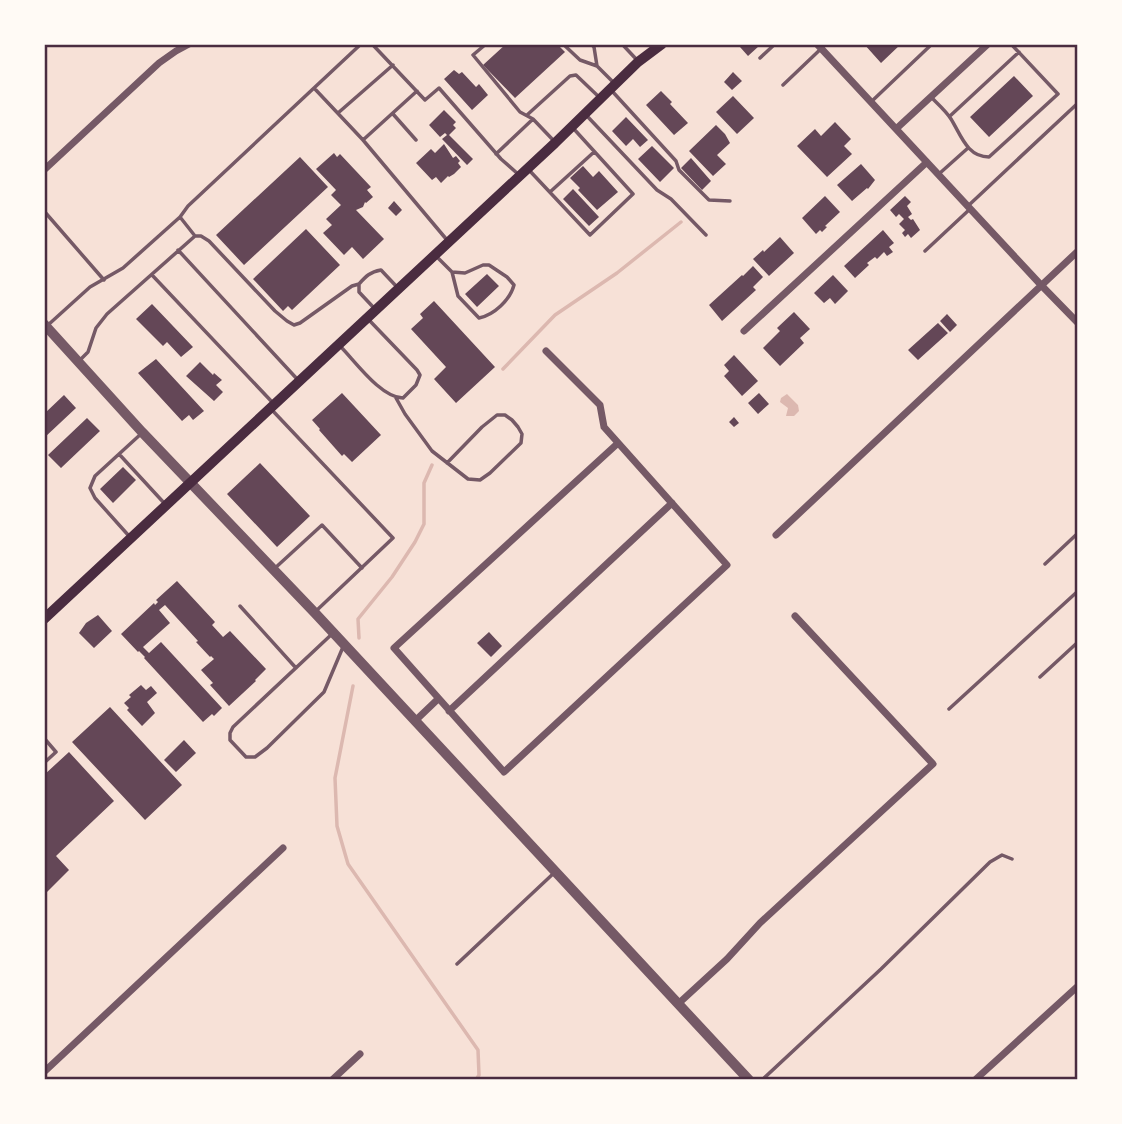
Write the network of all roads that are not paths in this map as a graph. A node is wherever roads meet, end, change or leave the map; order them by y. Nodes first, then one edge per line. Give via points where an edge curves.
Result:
1 (189, 44) edge
2 (361, 44) edge
3 (372, 44) edge
4 (486, 44) edge
5 (563, 44) edge
6 (591, 44) edge
7 (622, 44) edge
8 (649, 44) edge
9 (662, 44) edge
10 (775, 44) edge
11 (932, 44) edge
12 (988, 44) edge
13 (1011, 44) edge
14 (821, 45) edge
15 (1019, 52) junction
16 (760, 58) dead end
17 (638, 62) junction
18 (393, 65) junction
19 (597, 66) junction
20 (783, 85) dead end
21 (613, 87) junction
22 (314, 88) junction
23 (417, 91) junction
24 (931, 97) junction
25 (601, 99) junction
26 (871, 102) junction
27 (1078, 103) edge
28 (338, 113) junction
29 (393, 114) junction
30 (527, 115) junction
31 (585, 115) junction
32 (950, 116) junction
33 (533, 119) junction
34 (572, 127) junction
35 (896, 129) junction
36 (363, 140) junction
37 (416, 140) dead end
38 (555, 143) junction
39 (968, 148) junction
40 (594, 152) junction
41 (496, 154) junction
42 (927, 162) junction
43 (44, 170) edge
44 (524, 172) junction
45 (938, 174) junction
46 (550, 192) junction
47 (730, 201) dead end
48 (969, 207) junction
49 (44, 211) edge
50 (180, 218) junction
51 (706, 235) dead end
52 (195, 236) junction
53 (448, 242) junction
54 (178, 250) junction
55 (925, 251) dead end
56 (1078, 251) edge
57 (435, 254) junction
58 (452, 272) junction
59 (152, 275) junction
60 (104, 279) junction
61 (359, 284) junction
62 (1041, 285) junction
63 (398, 288) junction
64 (372, 314) junction
65 (1078, 323) edge
66 (45, 325) edge
67 (744, 331) dead end
68 (338, 344) junction
69 (546, 351) dead end
70 (78, 362) junction
71 (299, 382) junction
72 (396, 398) junction
73 (273, 407) junction
74 (142, 432) junction
75 (617, 444) junction
76 (119, 454) junction
77 (447, 463) junction
78 (191, 482) junction
79 (672, 503) junction
80 (166, 505) junction
81 (1078, 533) edge
82 (776, 535) dead end
83 (131, 537) junction
84 (1045, 564) dead end
85 (362, 568) junction
86 (273, 570) junction
87 (1078, 591) edge
88 (240, 607) dead end
89 (315, 613) junction
90 (795, 616) dead end
91 (44, 619) edge
92 (333, 632) junction
93 (1078, 642) edge
94 (344, 645) junction
95 (296, 668) junction
96 (1040, 677) dead end
97 (438, 699) junction
98 (949, 709) dead end
99 (449, 711) junction
100 (415, 721) junction
101 (44, 738) edge
102 (44, 763) edge
103 (282, 848) dead end
104 (1012, 859) dead end
105 (556, 872) junction
106 (457, 964) dead end
107 (1078, 986) edge
108 (678, 1004) junction
109 (360, 1054) dead end
110 (44, 1072) edge
111 (332, 1080) edge
112 (749, 1080) edge
113 (762, 1080) edge
114 (975, 1080) edge

1 - 43 street via 159,63
2 - 22 lane
3 - 18 lane
4 - 30 lane via 473,55
5 - 19 lane via 580,60
6 - 19 lane
7 - 17 lane
8 - 17 main road
9 - 17 main road
10 - 16 lane
11 - 26 lane
12 - 24 street
13 - 15 lane
14 - 20 lane
14 - 26 street
15 - 32 lane
15 - 39 lane via 1058,94 989,157
17 - 21 main road
18 - 23 lane
18 - 28 lane
19 - 21 lane
21 - 25 main road
21 - 47 lane via 709,200
22 - 28 lane
22 - 50 lane
23 - 29 lane
23 - 41 lane via 425,100 439,89
24 - 32 lane
24 - 35 street
25 - 30 lane via 576,75 570,76
25 - 31 main road
26 - 35 street
27 - 48 lane
28 - 36 lane
29 - 36 lane
29 - 37 lane
30 - 33 lane
31 - 34 main road
31 - 51 lane
32 - 39 lane
33 - 38 lane
33 - 41 lane
34 - 38 main road
34 - 40 lane
35 - 42 street
36 - 53 lane
38 - 44 main road
39 - 45 lane
40 - 46 lane
40 - 46 lane via 633,194 590,235
41 - 44 lane
42 - 45 street
42 - 67 street
44 - 46 lane
44 - 53 main road
45 - 48 street
48 - 55 lane
48 - 62 street
49 - 60 lane
50 - 52 lane
50 - 60 lane
52 - 54 lane
52 - 61 lane via 209,241 294,325
53 - 57 main road
54 - 59 lane
54 - 71 lane
56 - 62 street
57 - 58 lane
57 - 63 main road
58 - 58 lane via 466,273 489,265 514,285 512,293 488,316 479,318 458,296
59 - 70 lane via 107,314
59 - 73 lane
60 - 66 lane
61 - 63 lane via 372,271 381,270
61 - 64 lane
62 - 65 street
62 - 82 street
63 - 64 main road
64 - 68 main road
64 - 72 lane via 420,375 403,398
66 - 70 street
68 - 71 main road
68 - 72 lane
69 - 75 street via 600,405 604,427
70 - 74 street
71 - 73 main road
72 - 77 lane via 432,451
73 - 78 main road
73 - 85 lane via 393,538
74 - 76 lane
74 - 78 street
75 - 79 street
75 - 97 street via 394,648
76 - 80 lane
76 - 83 lane via 95,476 90,488
77 - 77 lane via 468,479 480,480 521,443 522,434 505,415 497,415
78 - 80 main road
78 - 86 street
79 - 99 street
79 - 99 street via 727,565 504,772
80 - 83 main road
81 - 84 lane
83 - 91 main road
85 - 86 lane via 321,525
85 - 89 lane
86 - 89 street
87 - 98 lane
88 - 95 lane
89 - 92 street
90 - 108 street via 933,764
92 - 94 street
92 - 95 lane
93 - 96 lane
94 - 95 lane via 324,692 267,748 255,757 246,757 230,740 233,727
94 - 100 street
97 - 99 street
97 - 100 street
100 - 105 street
101 - 102 lane via 56,752
103 - 110 street
104 - 113 lane via 1002,855 990,862
105 - 106 lane
105 - 108 street
107 - 114 street
108 - 112 street
109 - 111 street

